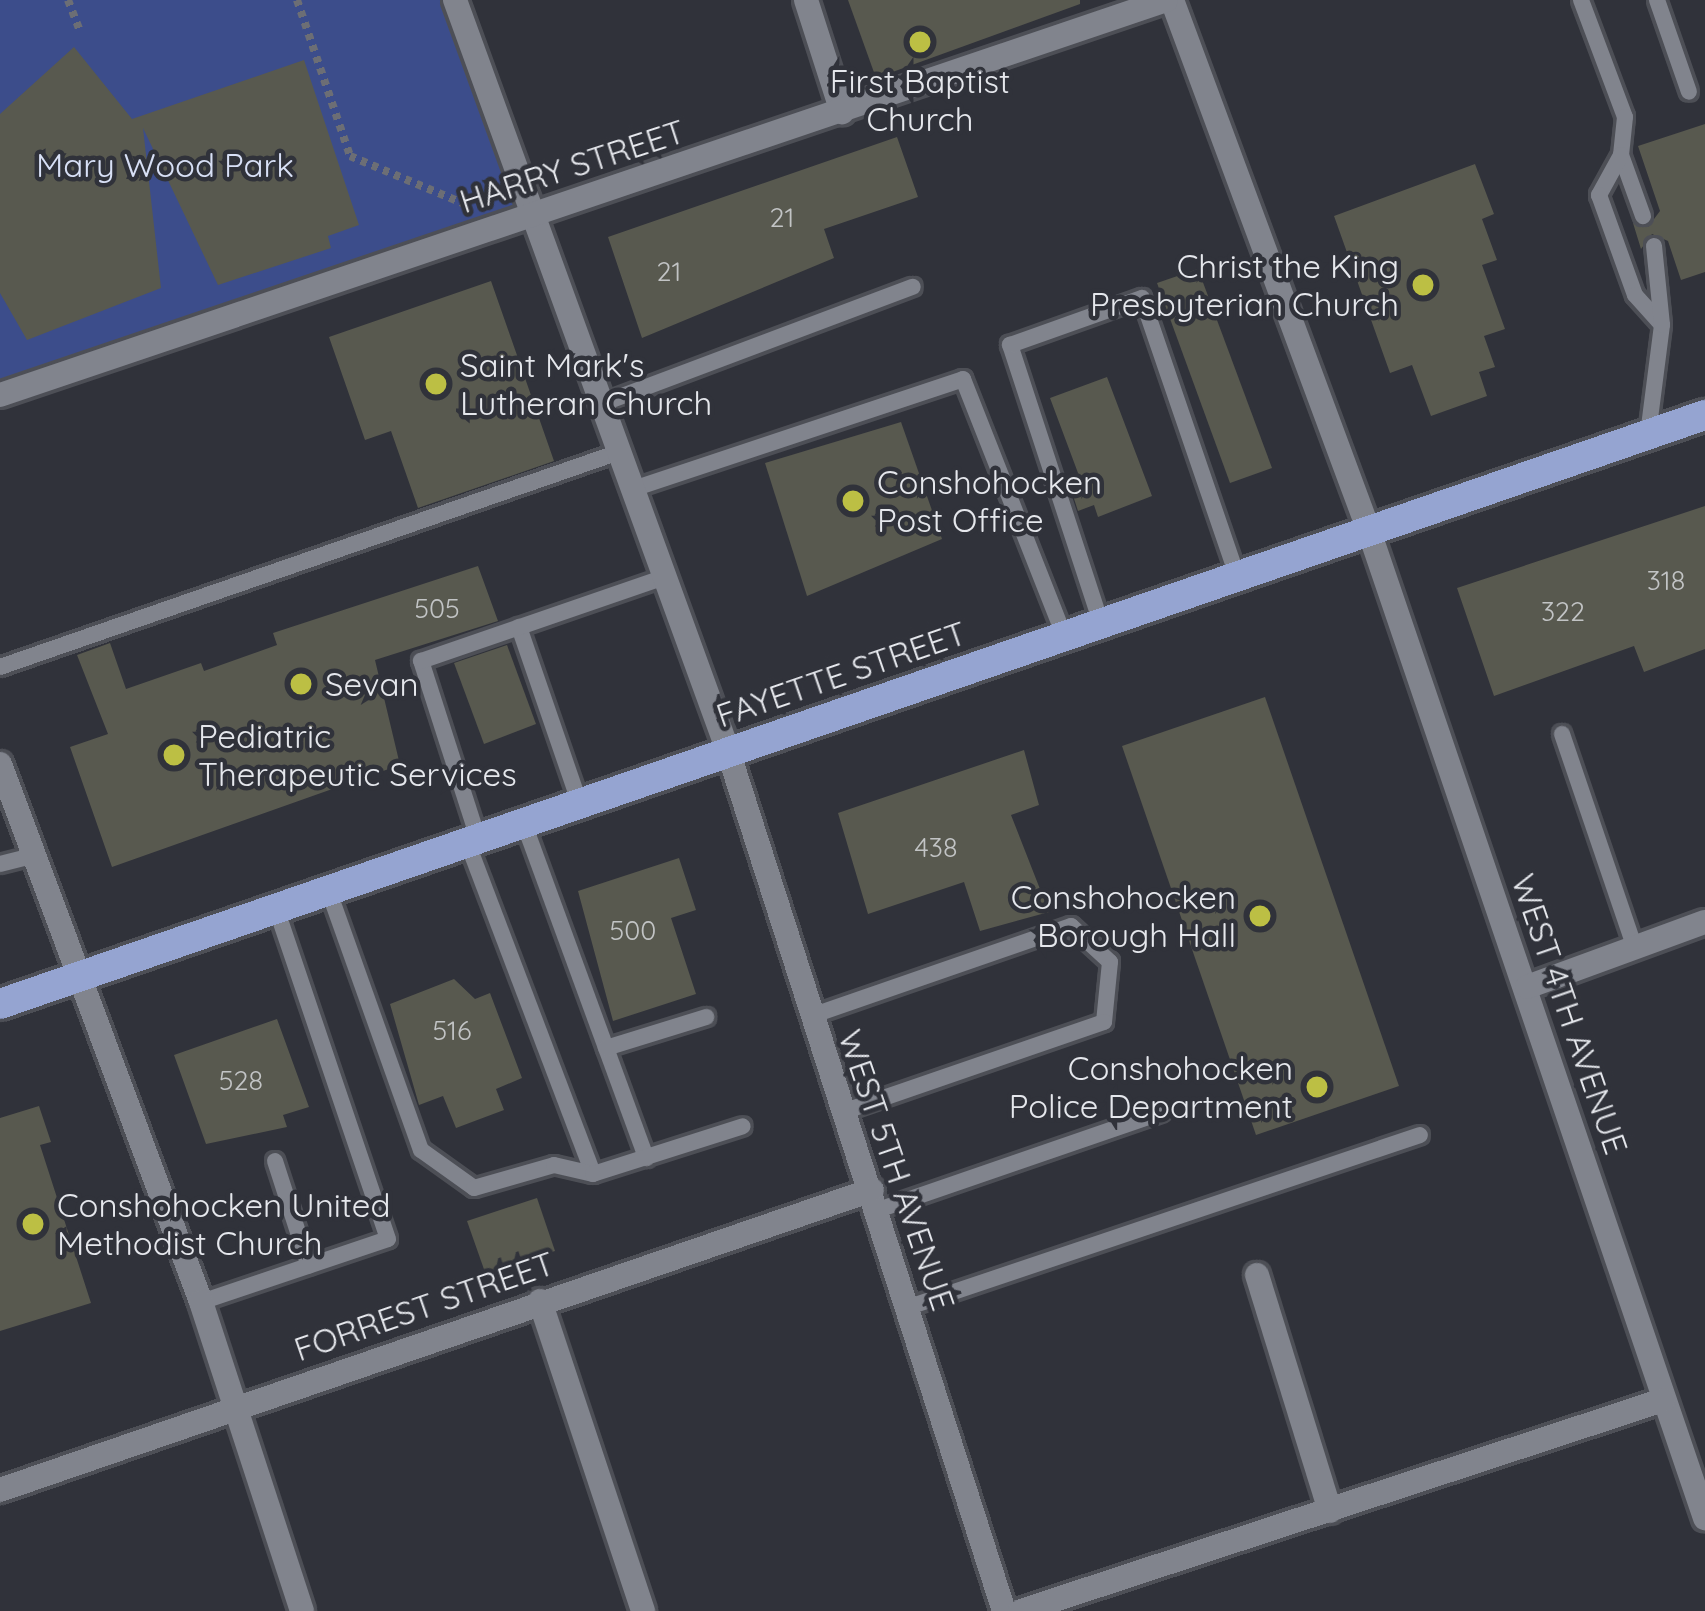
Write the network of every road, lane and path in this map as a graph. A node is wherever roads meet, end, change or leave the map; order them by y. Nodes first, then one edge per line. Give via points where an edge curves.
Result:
1 (68, 0) edge
2 (297, 0) edge
3 (455, 0) edge
4 (806, 0) edge
5 (1169, 0) edge
6 (1581, 0) edge
7 (1657, 0) edge
8 (79, 29) dead end
9 (1689, 92) dead end
10 (842, 112) junction
11 (1621, 155) junction
12 (468, 205) dead end
13 (530, 214) junction
14 (1643, 216) dead end
15 (1654, 246) dead end
16 (913, 287) dead end
17 (1662, 325) junction
18 (0, 395) edge
19 (601, 404) junction
20 (1705, 415) edge
21 (1648, 434) junction
22 (619, 452) junction
23 (633, 489) junction
24 (1369, 531) junction
25 (1237, 576) junction
26 (665, 577) junction
27 (1101, 623) junction
28 (519, 627) junction
29 (1064, 636) junction
30 (0, 667) edge
31 (1562, 734) dead end
32 (728, 751) junction
33 (0, 764) edge
34 (579, 801) junction
35 (523, 820) junction
36 (472, 837) junction
37 (32, 856) junction
38 (0, 864) edge
39 (328, 889) junction
40 (276, 908) junction
41 (1705, 922) edge
42 (1635, 947) junction
43 (74, 978) junction
44 (1527, 987) junction
45 (0, 1004) edge
46 (811, 1016) junction
47 (706, 1017) dead end
48 (606, 1048) junction
49 (843, 1112) junction
50 (1162, 1112) dead end
51 (743, 1126) dead end
52 (1420, 1135) dead end
53 (646, 1158) junction
54 (275, 1161) dead end
55 (592, 1174) junction
56 (875, 1200) junction
57 (309, 1266) junction
58 (1256, 1275) dead end
59 (540, 1301) junction
60 (201, 1302) junction
61 (909, 1307) junction
62 (1663, 1400) junction
63 (235, 1406) junction
64 (0, 1490) edge
65 (1330, 1511) junction
66 (1705, 1518) edge
67 (302, 1611) edge
68 (643, 1611) edge
69 (1004, 1611) edge
70 (1021, 1611) edge

1 - 8 path
2 - 12 path via 350,156
3 - 13 street, WEST 5TH AVENUE
4 - 10 street
5 - 10 street, HARRY STREET
5 - 24 street, WEST 4TH AVENUE
6 - 11 lane via 1625,117
7 - 9 lane
10 - 13 street, HARRY STREET
11 - 14 lane
11 - 17 lane via 1599,195 1635,296
13 - 18 street, HARRY STREET
13 - 19 street, WEST 5TH AVENUE
15 - 17 lane
16 - 19 lane
17 - 21 lane
19 - 22 street, WEST 5TH AVENUE
20 - 21 main road, FAYETTE STREET
21 - 24 main road, FAYETTE STREET
22 - 23 street, WEST 5TH AVENUE
22 - 30 lane
23 - 26 street, WEST 5TH AVENUE
23 - 29 lane via 963,379
24 - 25 main road, FAYETTE STREET
24 - 44 street, WEST 4TH AVENUE
25 - 27 main road, FAYETTE STREET
25 - 27 lane via 1142,298 1010,345
26 - 28 lane
26 - 32 street, WEST 5TH AVENUE
27 - 29 main road, FAYETTE STREET
28 - 34 lane
28 - 36 lane via 422,661
29 - 32 main road, FAYETTE STREET
31 - 42 lane
32 - 34 main road, FAYETTE STREET
32 - 46 street, WEST 5TH AVENUE
33 - 37 street
34 - 35 main road, FAYETTE STREET
35 - 36 main road, FAYETTE STREET
35 - 48 lane
36 - 39 main road, FAYETTE STREET
36 - 55 lane
37 - 38 lane
37 - 43 street
39 - 40 main road, FAYETTE STREET
39 - 55 lane via 421,1150 474,1188 554,1165
40 - 43 main road, FAYETTE STREET
40 - 57 lane via 388,1239
41 - 42 street
42 - 44 street
43 - 45 main road, FAYETTE STREET
43 - 60 street
44 - 62 street, WEST 4TH AVENUE
46 - 49 street, WEST 5TH AVENUE
46 - 49 lane via 1071,926 1110,962 1104,1022
47 - 48 lane
48 - 53 lane
49 - 56 street, WEST 5TH AVENUE
50 - 56 lane
51 - 53 lane
52 - 61 lane
53 - 55 lane
54 - 57 lane
56 - 59 street, FORREST STREET
56 - 61 street, WEST 5TH AVENUE
57 - 60 lane
58 - 65 street
59 - 63 street, FORREST STREET
59 - 68 street
60 - 63 street
61 - 69 street, WEST 5TH AVENUE
62 - 65 street
62 - 66 street, WEST 4TH AVENUE
63 - 64 street, FORREST STREET
63 - 67 street
65 - 70 street

